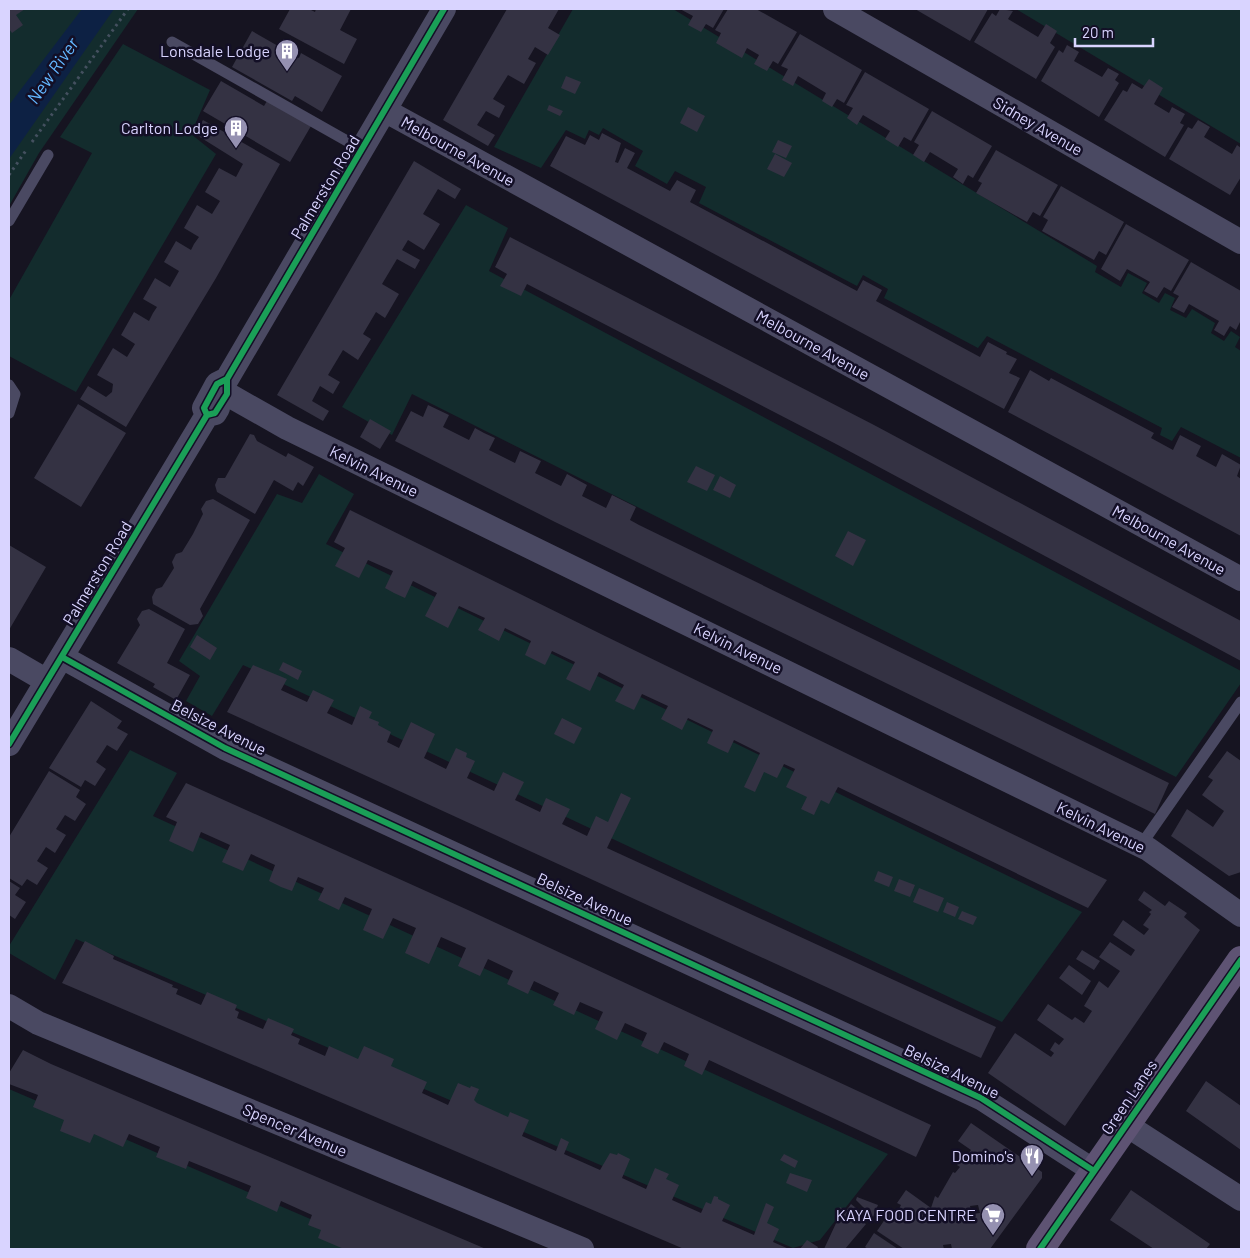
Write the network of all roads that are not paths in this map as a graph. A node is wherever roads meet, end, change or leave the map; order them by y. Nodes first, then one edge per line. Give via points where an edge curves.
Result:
1 (444, 9) edge
2 (835, 9) edge
3 (172, 42) dead end
4 (386, 111) junction
5 (363, 150) junction
6 (48, 155) dead end
7 (9, 221) edge
8 (1241, 242) edge
9 (9, 386) edge
10 (227, 386) junction
11 (9, 414) edge
12 (1241, 579) edge
13 (62, 657) junction
14 (9, 660) edge
15 (47, 681) junction
16 (1241, 702) edge
17 (9, 744) edge
18 (1140, 846) junction
19 (1241, 915) edge
20 (1241, 960) edge
21 (9, 1006) edge
22 (1128, 1126) junction
23 (1094, 1171) junction
24 (1241, 1200) edge
25 (582, 1249) edge
26 (1040, 1249) edge

1 - 4 street, Palmerston Road
2 - 8 street, Sidney Avenue
3 - 5 lane
4 - 5 street, Palmerston Road
4 - 12 street, Melbourne Avenue
5 - 10 street, Palmerston Road
6 - 7 lane
9 - 11 lane via 15,394
10 - 13 street, Palmerston Road via 217,384 204,408 207,416
10 - 18 street, Kelvin Avenue via 286,428
13 - 15 street, Palmerston Road
13 - 23 street, Belsize Avenue via 225,748 981,1098
14 - 15 street
15 - 17 street, Palmerston Road
16 - 18 lane
18 - 19 street, Kelvin Avenue
20 - 22 main road, Green Lanes
21 - 25 street, Spencer Avenue via 38,1023
22 - 23 main road, Green Lanes
22 - 24 street
23 - 26 main road, Green Lanes

